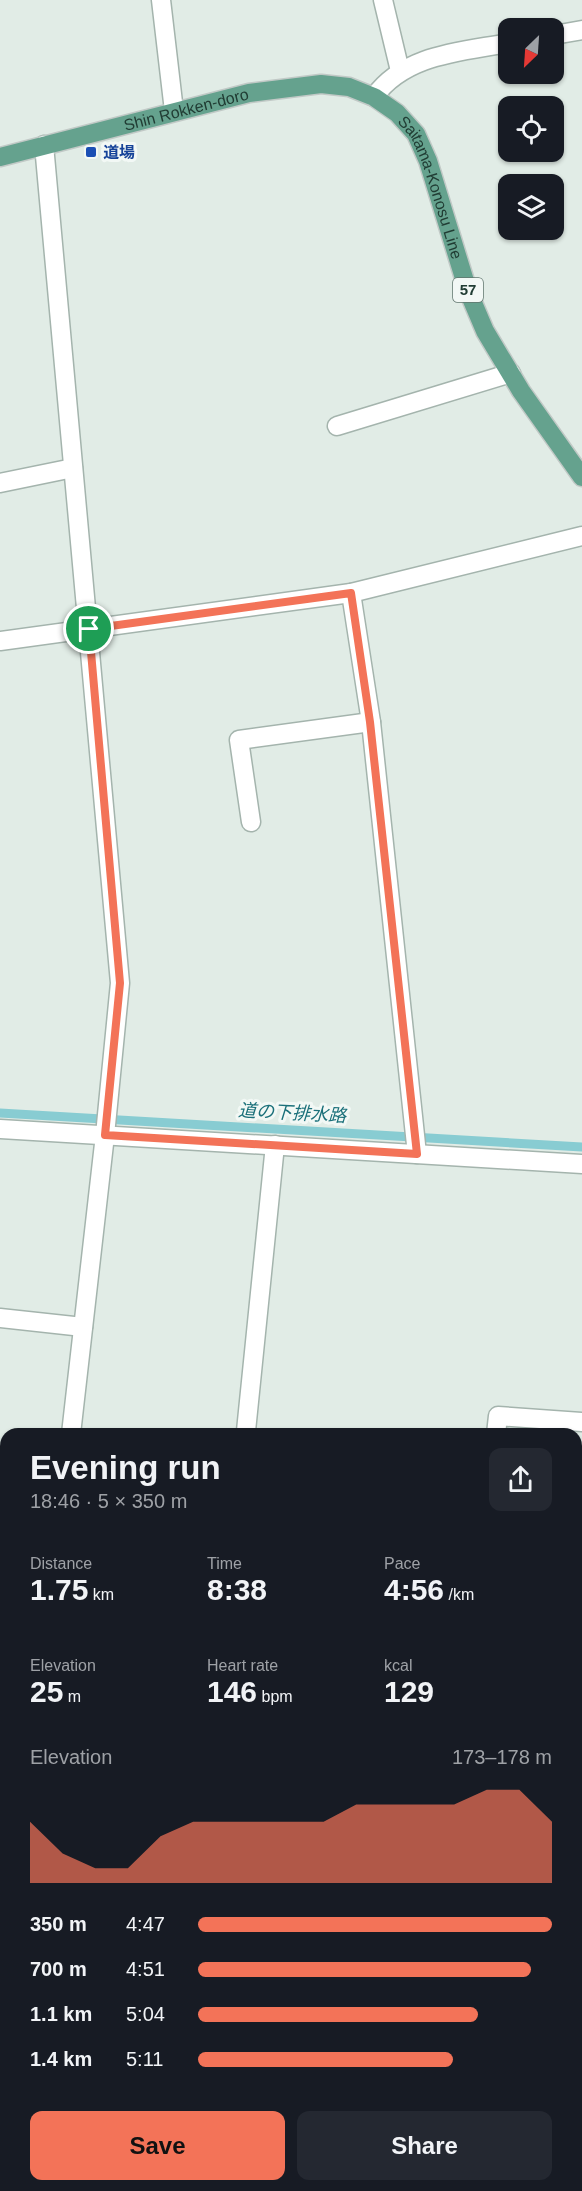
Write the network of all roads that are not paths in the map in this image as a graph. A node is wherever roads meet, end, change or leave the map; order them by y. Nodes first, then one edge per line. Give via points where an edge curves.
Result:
1 (161, 0) edge
2 (383, 0) edge
3 (582, 30) edge
4 (564, 33) edge
5 (498, 45) edge
6 (400, 70) junction
7 (374, 97) junction
8 (174, 111) junction
9 (44, 145) junction
10 (0, 157) edge
11 (511, 373) junction
12 (337, 426) dead end
13 (73, 468) junction
14 (582, 477) edge
15 (0, 483) edge
16 (582, 536) edge
17 (351, 593) junction
18 (89, 629) junction
19 (0, 641) edge
20 (370, 722) junction
21 (251, 822) dead end
22 (0, 1129) edge
23 (105, 1135) junction
24 (275, 1145) junction
25 (417, 1154) junction
26 (582, 1164) edge
27 (0, 1318) edge
28 (83, 1328) junction
29 (582, 1422) edge
30 (72, 1428) edge
31 (246, 1428) edge
32 (497, 1428) edge

1 - 8 street
2 - 6 street
3 - 4 street
5 - 6 street via 446,55
6 - 7 street
7 - 8 main road, Shin Rokken-doro / 57 via 349,87 321,84 249,93
7 - 11 main road, Saitama-Konosu Line / 57 via 397,113 416,134 468,291 485,331
8 - 9 main road, Shin Rokken-doro / 57
9 - 10 main road, Shin Rokken-doro / 57
9 - 13 street
11 - 12 street
11 - 14 main road, Saitama-Konosu Line / 57
13 - 15 street
13 - 18 street
16 - 17 street
17 - 18 street
17 - 20 street
18 - 19 street
18 - 23 street via 120,983
20 - 21 street via 239,740
20 - 25 street
22 - 23 street
23 - 24 street
23 - 28 street
24 - 25 street
24 - 31 street
25 - 26 street
27 - 28 street
28 - 30 street
29 - 32 street via 498,1416

